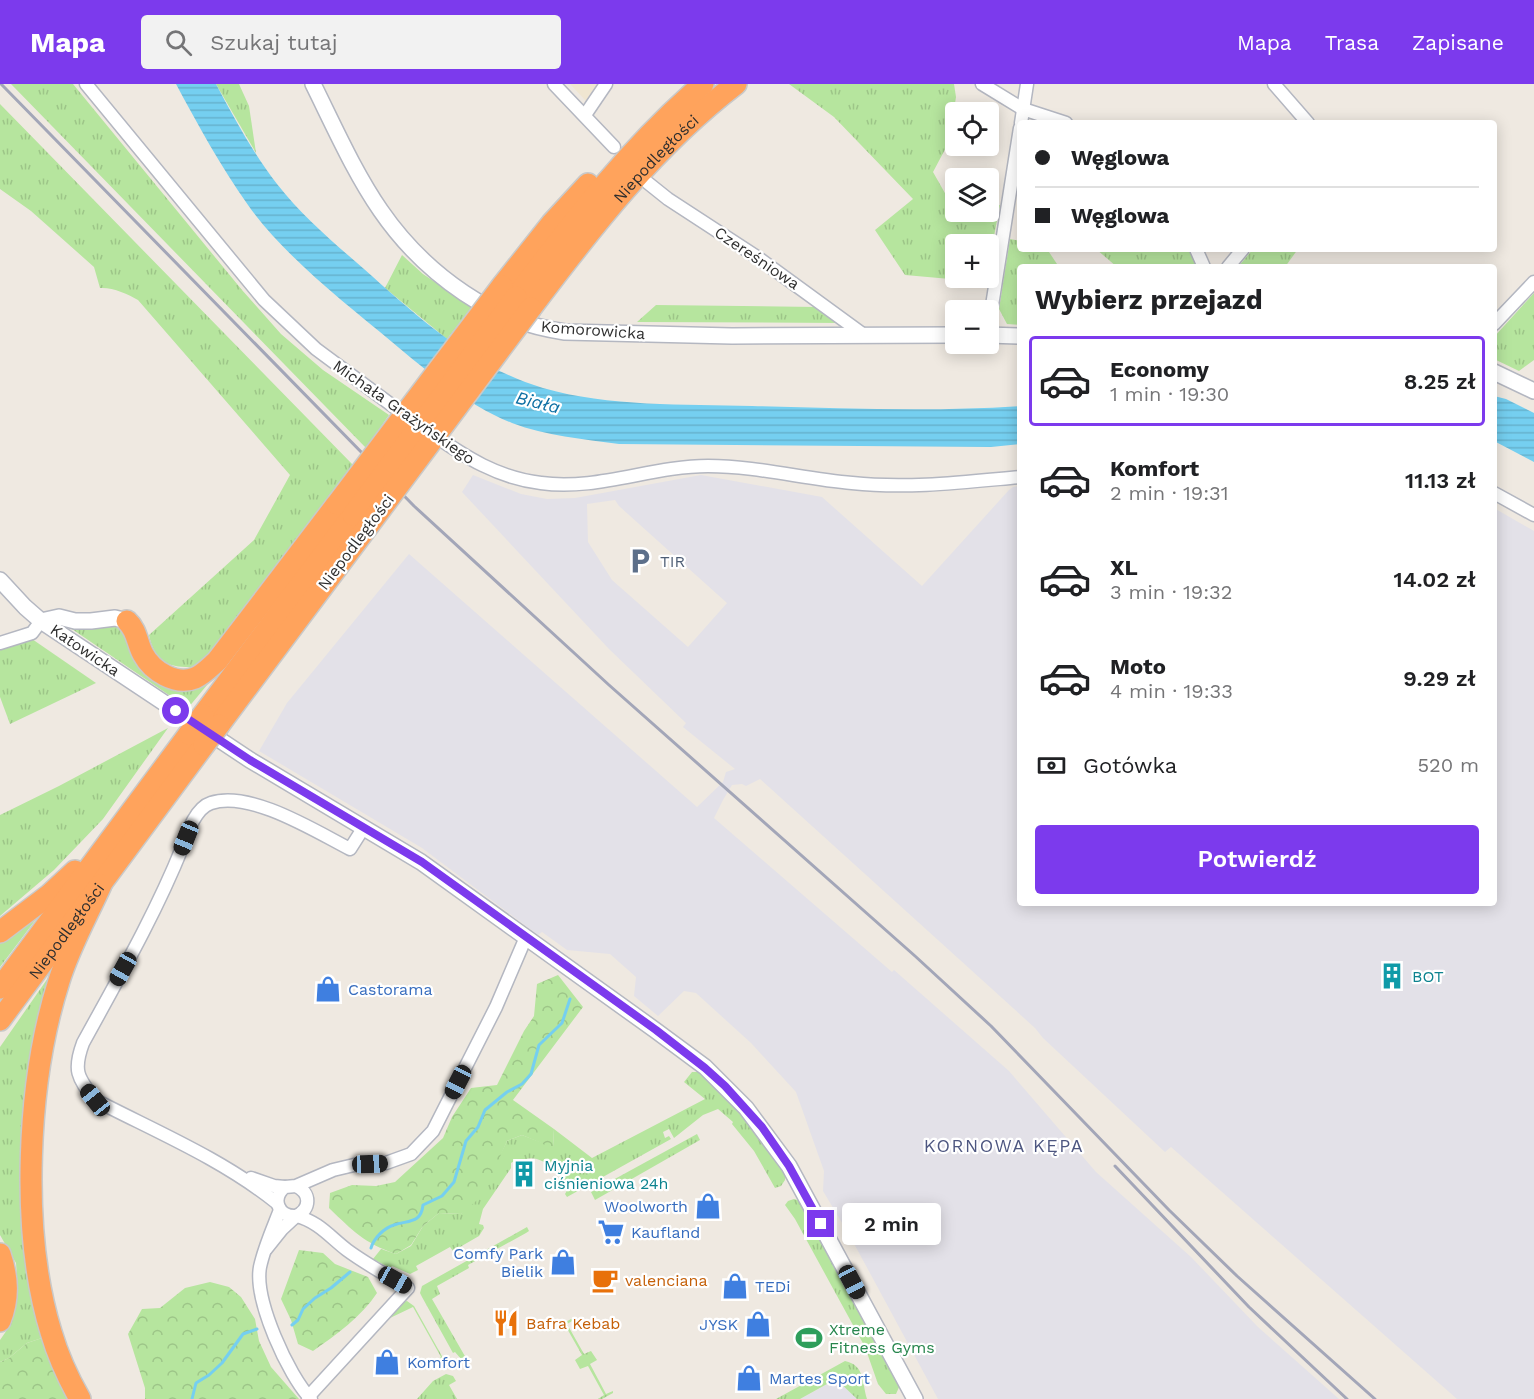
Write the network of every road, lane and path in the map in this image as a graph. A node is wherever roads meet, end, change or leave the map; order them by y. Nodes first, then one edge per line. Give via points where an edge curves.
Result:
1 (86, 84) edge
2 (313, 84) edge
3 (554, 84) edge
4 (606, 84) edge
5 (703, 84) edge
6 (736, 84) edge
7 (982, 84) edge
8 (1027, 84) edge
9 (1274, 84) edge
10 (1023, 109) junction
11 (585, 115) junction
12 (1021, 120) edge
13 (1057, 120) edge
14 (1305, 120) edge
15 (614, 147) dead end
16 (1017, 147) edge
17 (648, 183) dead end
18 (1241, 252) edge
19 (1231, 264) edge
20 (1534, 282) edge
21 (516, 297) junction
22 (993, 300) edge
23 (1497, 321) edge
24 (999, 334) edge
25 (864, 335) junction
26 (945, 335) edge
27 (1017, 336) edge
28 (1497, 373) edge
29 (1534, 391) edge
30 (1017, 477) edge
31 (1497, 495) edge
32 (352, 515) junction
33 (1534, 515) edge
34 (0, 580) edge
35 (41, 621) junction
36 (127, 621) joint
37 (0, 644) edge
38 (196, 740) junction
39 (364, 827) junction
40 (111, 839) junction
41 (101, 885) junction
42 (0, 932) edge
43 (526, 937) junction
44 (0, 988) edge
45 (0, 1020) edge
46 (333, 1170) junction
47 (233, 1171) junction
48 (291, 1187) junction
49 (308, 1199) junction
50 (279, 1206) junction
51 (296, 1216) junction
52 (333, 1237) junction
53 (266, 1249) junction
54 (0, 1254) edge
55 (0, 1321) edge
56 (309, 1398) edge
57 (80, 1399) edge
58 (915, 1399) edge

1 - 30 street, Michała Grażyńskiego via 288,325 348,375 446,444 506,476 542,484 576,484 707,466 764,470 853,484 913,485
2 - 25 street, Komorowicka via 352,163 391,226 445,280 511,320 565,332
3 - 11 street
4 - 11 street
5 - 21 highway, Niepodległości via 661,122 597,192
6 - 21 highway, Niepodległości via 691,122
7 - 10 street
8 - 10 street
9 - 14 street
10 - 12 street
10 - 13 street
11 - 15 street
16 - 22 street
17 - 25 street, Czereśniowa
18 - 19 street
20 - 23 street
21 - 32 highway, Niepodległości, bridge
24 - 27 street
25 - 26 street, Komorowicka
28 - 29 street
31 - 33 street
32 - 36 highway via 218,661 192,679 176,679 149,664 135,630
32 - 38 highway, Niepodległości, bridge
34 - 35 street, Katowicka
35 - 36 street via 59,617 75,621
35 - 37 street via 32,633
35 - 39 street, Katowicka via 250,760
38 - 40 highway, Niepodległości
38 - 41 highway, Niepodległości
39 - 43 street, Katowicka via 430,868
39 - 47 street via 350,849 267,808 230,800 208,803 193,819 170,876 83,1043 76,1062 81,1083 95,1100
40 - 42 highway via 49,895
40 - 44 highway, Niepodległości
41 - 45 highway, Niepodległości
41 - 57 highway via 59,979 50,1014 33,1151 35,1251 41,1293 65,1372
43 - 46 street via 496,1007 433,1131 411,1154 386,1163
43 - 58 street, Katowicka via 680,1048 746,1108 789,1166
46 - 48 street
46 - 49 street via 321,1179
47 - 48 street via 274,1186
47 - 50 street
48 - 49 street via 302,1189
48 - 50 street via 278,1195
49 - 51 street via 306,1208
49 - 52 street
50 - 51 street via 286,1215
50 - 53 street
51 - 52 street
51 - 53 street
52 - 56 street via 346,1250 408,1288
53 - 56 street via 260,1268 263,1302 285,1360
54 - 55 highway via 7,1288

